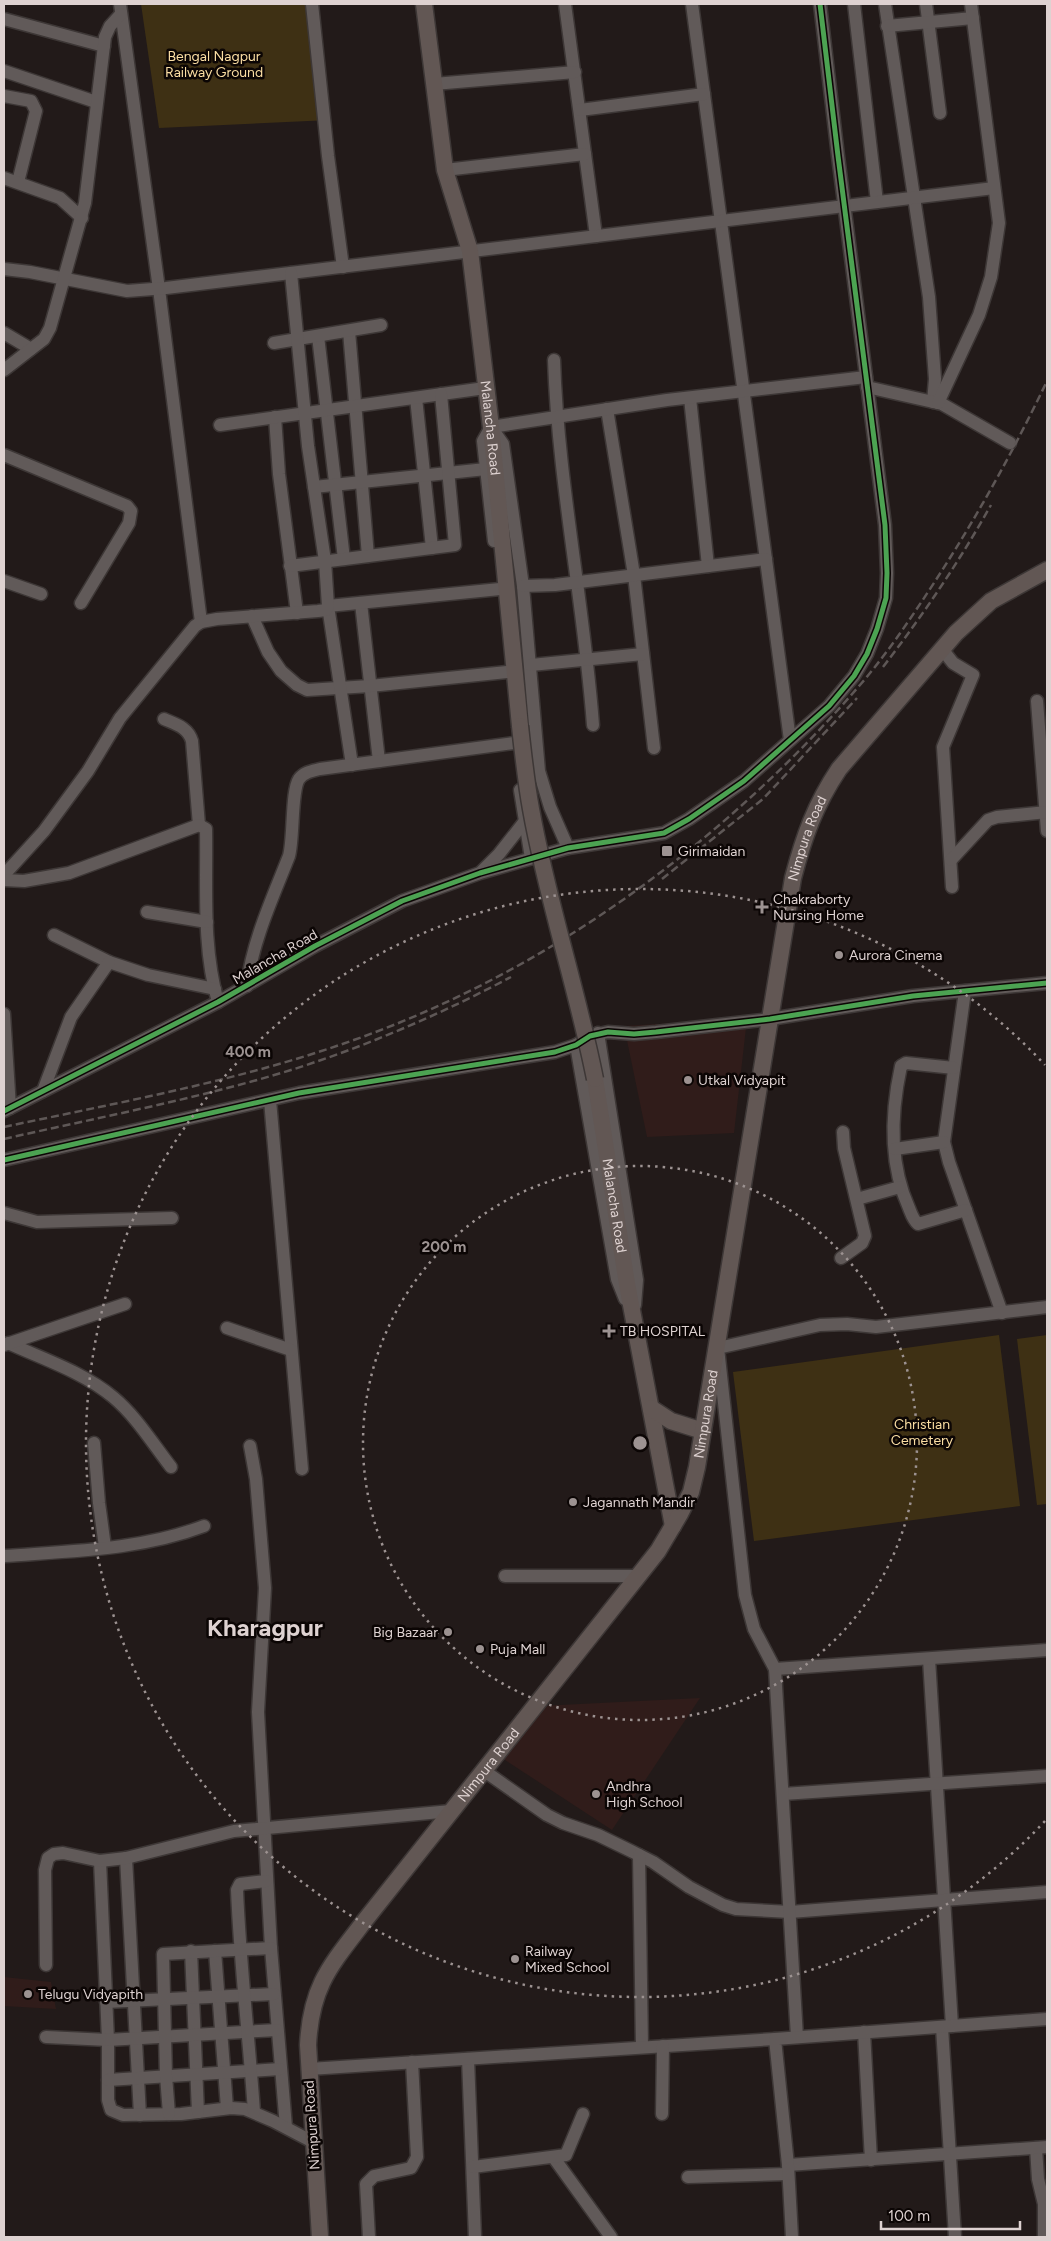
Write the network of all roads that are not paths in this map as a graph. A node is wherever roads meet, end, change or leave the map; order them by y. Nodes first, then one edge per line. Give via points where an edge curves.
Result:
1 (312, 4) edge
2 (424, 4) edge
3 (566, 4) edge
4 (692, 4) edge
5 (820, 4) edge
6 (854, 4) edge
7 (884, 4) edge
8 (926, 4) edge
9 (971, 4) edge
10 (121, 9) edge
11 (972, 18) junction
12 (4, 19) edge
13 (929, 22) junction
14 (887, 26) junction
15 (104, 46) junction
16 (4, 71) edge
17 (575, 72) junction
18 (434, 84) junction
19 (704, 94) junction
20 (4, 96) edge
21 (96, 102) junction
22 (580, 110) junction
23 (940, 113) dead end
24 (586, 154) junction
25 (445, 170) junction
26 (4, 178) edge
27 (18, 182) junction
28 (994, 188) junction
29 (914, 198) junction
30 (877, 202) junction
31 (844, 206) junction
32 (82, 218) junction
33 (721, 220) junction
34 (596, 236) junction
35 (470, 250) junction
36 (343, 267) junction
37 (4, 269) edge
38 (291, 273) junction
39 (65, 279) junction
40 (159, 289) junction
41 (381, 325) dead end
42 (349, 331) junction
43 (4, 333) edge
44 (318, 336) junction
45 (298, 340) junction
46 (274, 343) dead end
47 (31, 349) junction
48 (554, 360) dead end
49 (4, 370) edge
50 (866, 382) junction
51 (485, 388) junction
52 (744, 392) junction
53 (441, 394) junction
54 (416, 398) junction
55 (690, 398) junction
56 (936, 402) junction
57 (356, 406) junction
58 (607, 409) junction
59 (328, 410) junction
60 (305, 413) junction
61 (556, 417) junction
62 (275, 418) junction
63 (220, 424) dead end
64 (491, 428) junction
65 (1010, 443) dead end
66 (4, 455) edge
67 (486, 469) junction
68 (448, 473) junction
69 (425, 475) junction
70 (361, 482) junction
71 (337, 484) junction
72 (314, 487) junction
73 (432, 548) junction
74 (368, 556) junction
75 (344, 559) junction
76 (766, 559) junction
77 (325, 561) junction
78 (290, 566) junction
79 (708, 566) junction
80 (1047, 570) edge
81 (634, 575) junction
82 (4, 581) edge
83 (578, 582) junction
84 (523, 586) junction
85 (500, 589) junction
86 (41, 594) dead end
87 (81, 603) dead end
88 (360, 603) junction
89 (328, 606) junction
90 (297, 613) junction
91 (252, 616) junction
92 (201, 622) junction
93 (942, 649) junction
94 (643, 654) junction
95 (588, 659) junction
96 (531, 665) junction
97 (507, 672) junction
98 (370, 686) junction
99 (342, 689) junction
100 (1037, 702) dead end
101 (164, 719) dead end
102 (593, 725) dead end
103 (790, 740) junction
104 (514, 743) junction
105 (654, 748) dead end
106 (378, 761) junction
107 (352, 764) junction
108 (1047, 812) edge
109 (525, 821) junction
110 (199, 825) junction
111 (1047, 831) edge
112 (568, 848) junction
113 (531, 858) junction
114 (951, 860) junction
115 (480, 873) junction
116 (4, 875) edge
117 (4, 880) edge
118 (952, 887) dead end
119 (147, 912) dead end
120 (207, 922) junction
121 (54, 936) dead end
122 (108, 962) junction
123 (1047, 983) edge
124 (247, 986) junction
125 (215, 990) junction
126 (965, 991) junction
127 (218, 1002) junction
128 (4, 1014) edge
129 (770, 1019) junction
130 (598, 1033) junction
131 (576, 1045) junction
132 (954, 1068) junction
133 (43, 1091) junction
134 (270, 1100) junction
135 (7, 1109) edge
136 (843, 1132) dead end
137 (944, 1142) junction
138 (896, 1149) junction
139 (4, 1160) edge
140 (900, 1188) junction
141 (857, 1199) junction
142 (966, 1210) junction
143 (4, 1213) edge
144 (172, 1218) dead end
145 (841, 1258) dead end
146 (125, 1304) dead end
147 (1047, 1306) edge
148 (1002, 1312) junction
149 (634, 1322) junction
150 (227, 1328) dead end
151 (6, 1344) edge
152 (718, 1348) junction
153 (292, 1350) junction
154 (650, 1408) junction
155 (703, 1431) junction
156 (94, 1443) dead end
157 (250, 1446) dead end
158 (171, 1468) dead end
159 (302, 1469) dead end
160 (204, 1526) dead end
161 (673, 1526) junction
162 (105, 1547) junction
163 (4, 1556) edge
164 (505, 1576) dead end
165 (638, 1576) junction
166 (1047, 1650) edge
167 (929, 1659) junction
168 (775, 1669) junction
169 (483, 1770) junction
170 (1047, 1776) edge
171 (937, 1783) junction
172 (783, 1794) junction
173 (451, 1811) junction
174 (264, 1827) junction
175 (639, 1854) junction
176 (126, 1858) junction
177 (100, 1861) junction
178 (266, 1881) junction
179 (1047, 1892) edge
180 (944, 1900) junction
181 (790, 1912) junction
182 (271, 1948) junction
183 (239, 1950) junction
184 (191, 1951) junction
185 (215, 1951) junction
186 (46, 1965) dead end
187 (274, 1994) junction
188 (244, 1995) junction
189 (218, 1996) junction
190 (192, 1998) junction
191 (164, 1999) junction
192 (133, 2001) junction
193 (106, 2002) junction
194 (1047, 2019) edge
195 (947, 2026) junction
196 (277, 2030) junction
197 (248, 2032) junction
198 (864, 2032) junction
199 (221, 2033) junction
200 (193, 2035) junction
201 (46, 2037) dead end
202 (164, 2037) junction
203 (797, 2037) junction
204 (135, 2038) junction
205 (776, 2038) junction
206 (108, 2040) junction
207 (663, 2046) junction
208 (642, 2047) junction
209 (468, 2059) junction
210 (412, 2062) junction
211 (280, 2069) junction
212 (309, 2069) junction
213 (251, 2071) junction
214 (224, 2072) junction
215 (195, 2074) junction
216 (166, 2076) junction
217 (136, 2078) junction
218 (108, 2080) junction
219 (227, 2108) junction
220 (198, 2112) junction
221 (254, 2112) junction
222 (169, 2114) junction
223 (583, 2114) dead end
224 (662, 2114) dead end
225 (140, 2115) junction
226 (286, 2127) junction
227 (313, 2142) junction
228 (1042, 2148) edge
229 (950, 2155) junction
230 (554, 2158) junction
231 (871, 2160) junction
232 (473, 2168) junction
233 (788, 2169) junction
234 (688, 2177) dead end
235 (320, 2237) edge
236 (369, 2237) edge
237 (475, 2237) edge
238 (611, 2237) edge
239 (792, 2237) edge
240 (955, 2237) edge
241 (1044, 2237) edge

1 - 36 street
2 - 18 main road, Malancha Road
3 - 17 street
4 - 19 street
5 - 31 street, Malancha Road
6 - 30 street
7 - 14 street
8 - 13 street
9 - 11 street
10 - 15 street via 106,30
10 - 40 street
11 - 13 street
11 - 28 street
12 - 15 street
13 - 14 street
13 - 23 street
14 - 29 street
15 - 21 street
16 - 21 street
17 - 18 street
17 - 22 street
18 - 25 main road, Malancha Road
19 - 22 street
19 - 33 street
20 - 27 street via 31,101 36,111
21 - 32 street
22 - 24 street
24 - 25 street
24 - 34 street
25 - 35 main road, Malancha Road
26 - 27 street
27 - 32 street via 60,198
28 - 29 street
28 - 56 street via 999,223 991,277 979,314
29 - 30 street
29 - 56 street via 929,297
30 - 31 street
31 - 33 street
31 - 50 street, Malancha Road
32 - 39 street
33 - 34 street
33 - 52 street
34 - 35 street
35 - 36 street
35 - 51 main road, Malancha Road
36 - 38 street
37 - 39 street
38 - 40 street
38 - 45 street
39 - 40 street via 127,290
39 - 47 street via 47,336
40 - 92 street
41 - 42 street
42 - 44 street
42 - 57 street
43 - 47 street
44 - 45 street
44 - 59 street
45 - 46 street
45 - 60 street
47 - 49 street
48 - 61 street
50 - 52 street
50 - 56 street
50 - 103 street, Malancha Road via 885,525 886,598 868,654 854,676 829,706
51 - 53 street
51 - 64 main road, Malancha Road
52 - 55 street
52 - 76 street
53 - 54 street
53 - 68 street
54 - 57 street
54 - 69 street
55 - 58 street
55 - 79 street
56 - 65 street
57 - 59 street
57 - 70 street
58 - 61 street
58 - 81 street
59 - 60 street
59 - 71 street
60 - 62 street
60 - 72 street
61 - 64 street
61 - 83 street
62 - 63 street
62 - 78 street
64 - 67 street via 483,441
64 - 84 street via 503,444
64 - 149 main road, Malancha Road, bridge via 532,818 584,1023
66 - 87 street via 131,510 129,523
67 - 68 street
67 - 85 street
68 - 69 street
68 - 73 street via 456,546
69 - 70 street
69 - 73 street
70 - 71 street
70 - 74 street
71 - 72 street
71 - 75 street
72 - 77 street
73 - 74 street
74 - 75 street
75 - 77 street
76 - 79 street
76 - 103 street
77 - 78 street
77 - 89 street
78 - 90 street
79 - 81 street
80 - 93 main road, Nimpura Road via 991,601
81 - 83 street
81 - 94 street
82 - 86 street
83 - 84 street
83 - 95 street
84 - 96 street
85 - 88 street
85 - 97 street
88 - 89 street
88 - 98 street
89 - 90 street via 326,610
89 - 99 street
90 - 91 street
91 - 92 street
91 - 99 street via 268,652 297,685 312,691
92 - 116 street via 180,643 120,718 88,772 50,823
93 - 114 street via 953,663 970,671 974,678 944,747
93 - 129 main road, Nimpura Road via 863,739 824,791 804,835 793,878
94 - 95 street
94 - 105 street
95 - 96 street
95 - 102 street
96 - 112 street via 539,771
97 - 98 street
97 - 104 street
98 - 99 street
98 - 106 street
99 - 107 street
100 - 108 street
101 - 110 street via 190,734
103 - 112 street, Malancha Road via 744,781 664,833
104 - 106 street
104 - 109 street
106 - 107 street
107 - 124 street via 308,772 298,780 291,851 251,963
108 - 111 street
108 - 114 street via 988,820
109 - 113 street
109 - 115 street
110 - 117 street via 69,873 24,881
110 - 120 street via 206,829
112 - 113 street, Malancha Road
113 - 115 street, Malancha Road
114 - 118 street
115 - 124 street, Malancha Road via 402,901
119 - 120 street
120 - 125 street
121 - 122 street
122 - 125 street
122 - 133 street via 71,1017
123 - 126 street
124 - 127 street, Malancha Road
125 - 127 street
126 - 129 street
126 - 132 street
127 - 133 street, Malancha Road
128 - 135 street
129 - 130 street via 656,1032
129 - 152 main road, Nimpura Road
130 - 131 street
130 - 149 street via 637,1280
131 - 134 street via 555,1052
131 - 149 street via 617,1279
132 - 137 street
132 - 138 street via 902,1064 894,1104
133 - 135 street, Malancha Road
134 - 139 street
134 - 153 street
136 - 141 street
137 - 138 street
137 - 142 street
138 - 140 street
140 - 141 street
140 - 142 street via 918,1224
141 - 145 street via 865,1236 862,1243
142 - 148 street
143 - 144 street via 37,1222
146 - 151 street
147 - 148 street
148 - 152 street via 876,1327 820,1325
149 - 154 main road, Malancha Road
150 - 153 street
151 - 158 street via 75,1373 113,1397 130,1413
152 - 155 main road, Nimpura Road
152 - 168 street via 745,1595 754,1629
153 - 159 street
154 - 155 main road via 671,1422
154 - 161 main road, Malancha Road
155 - 161 main road, Nimpura Road via 690,1492
156 - 162 street
157 - 174 street via 262,1537 266,1603 258,1712
160 - 162 street via 158,1541
161 - 165 main road, Nimpura Road
162 - 163 street
164 - 165 street
165 - 169 main road, Nimpura Road
166 - 167 street
167 - 168 street
167 - 171 street
168 - 172 street
169 - 173 main road, Nimpura Road
169 - 175 street via 547,1815
170 - 171 street
171 - 172 street
171 - 180 street
172 - 181 street
173 - 174 street
173 - 212 main road, Nimpura Road via 330,1966 311,2009
174 - 176 street via 234,1831
174 - 178 street
175 - 181 street via 722,1905 746,1911
175 - 208 street
176 - 177 street
176 - 192 street
177 - 186 street via 63,1853 54,1854 45,1862
177 - 193 street
178 - 182 street
178 - 183 street via 238,1886
179 - 180 street
180 - 181 street
180 - 195 street
181 - 203 street
182 - 183 street
182 - 187 street
183 - 185 street
183 - 188 street
184 - 185 street
184 - 190 street
184 - 191 street via 163,1954
185 - 189 street
187 - 188 street
187 - 196 street
188 - 189 street
188 - 197 street
189 - 190 street
189 - 199 street
190 - 191 street
190 - 200 street
191 - 192 street
191 - 202 street
192 - 193 street
192 - 204 street
193 - 206 street
194 - 195 street
195 - 198 street
195 - 229 street
196 - 197 street
196 - 211 street
197 - 199 street
197 - 213 street
198 - 203 street
198 - 231 street
199 - 200 street
199 - 214 street
200 - 202 street
200 - 215 street
201 - 206 street
202 - 204 street
202 - 216 street
203 - 205 street
204 - 206 street
204 - 217 street
205 - 207 street
205 - 233 street
206 - 218 street
207 - 208 street
207 - 224 street
208 - 209 street
209 - 210 street
209 - 232 street
210 - 212 street
210 - 236 street via 417,2157 411,2168 374,2176 366,2184
211 - 213 street
211 - 226 street
212 - 227 main road, Nimpura Road
213 - 214 street
213 - 221 street
214 - 215 street
214 - 219 street
215 - 216 street
215 - 220 street
216 - 217 street
216 - 222 street
217 - 218 street
217 - 225 street
218 - 225 street via 111,2110 123,2115
219 - 220 street
219 - 221 street
220 - 222 street
221 - 226 street
222 - 225 street
223 - 230 street via 569,2151
226 - 227 street
227 - 235 main road, Nimpura Road
228 - 229 street
228 - 241 street via 1038,2179 1044,2204
229 - 231 street
229 - 240 street
230 - 232 street
230 - 238 street
231 - 233 street
232 - 237 street
233 - 234 street
233 - 239 street

